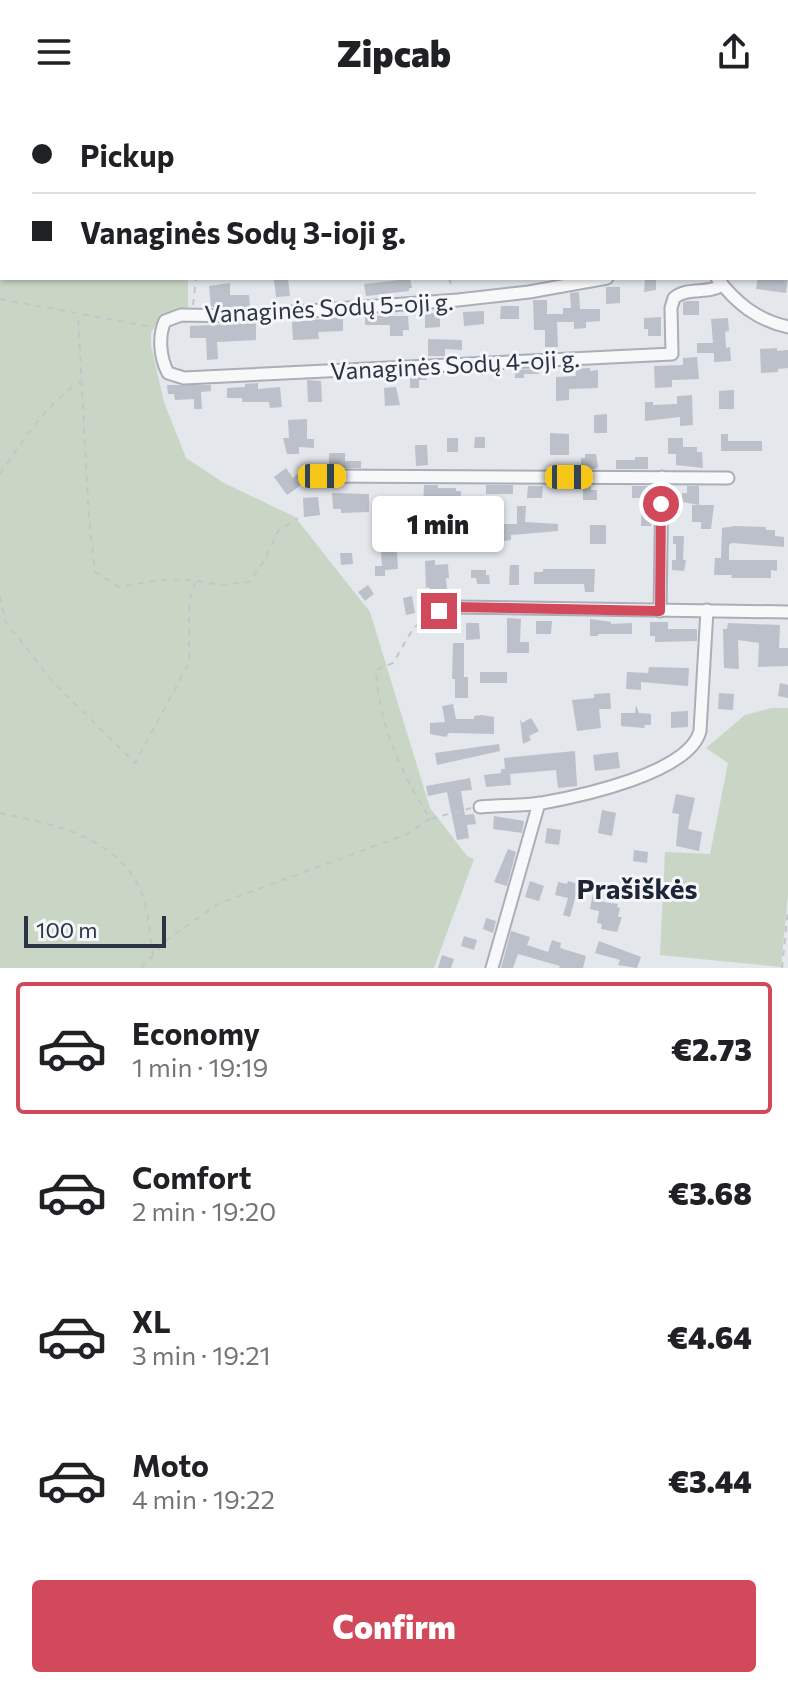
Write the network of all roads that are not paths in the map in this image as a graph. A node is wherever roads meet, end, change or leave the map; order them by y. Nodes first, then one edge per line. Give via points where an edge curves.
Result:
1 (596, 280) edge
2 (720, 282) edge
3 (788, 327) edge
4 (161, 333) joint
5 (322, 476) dead end
6 (662, 477) junction
7 (728, 478) dead end
8 (707, 610) junction
9 (660, 611) junction
10 (788, 612) edge
11 (436, 615) road end
12 (539, 803) junction
13 (480, 807) road end
14 (492, 968) edge

1 - 4 street, Vanaginės Sodų 5-oji g. via 458,300 242,316 181,315 165,321
2 - 3 street via 758,317
2 - 4 street, Vanaginės Sodų 4-oji g. via 716,289 674,298 672,354 184,378 165,369
5 - 6 street
6 - 7 street
6 - 9 street
8 - 9 street
8 - 10 street
8 - 12 street via 700,731 694,747 648,775
9 - 11 street via 455,607
12 - 13 street
12 - 14 street

